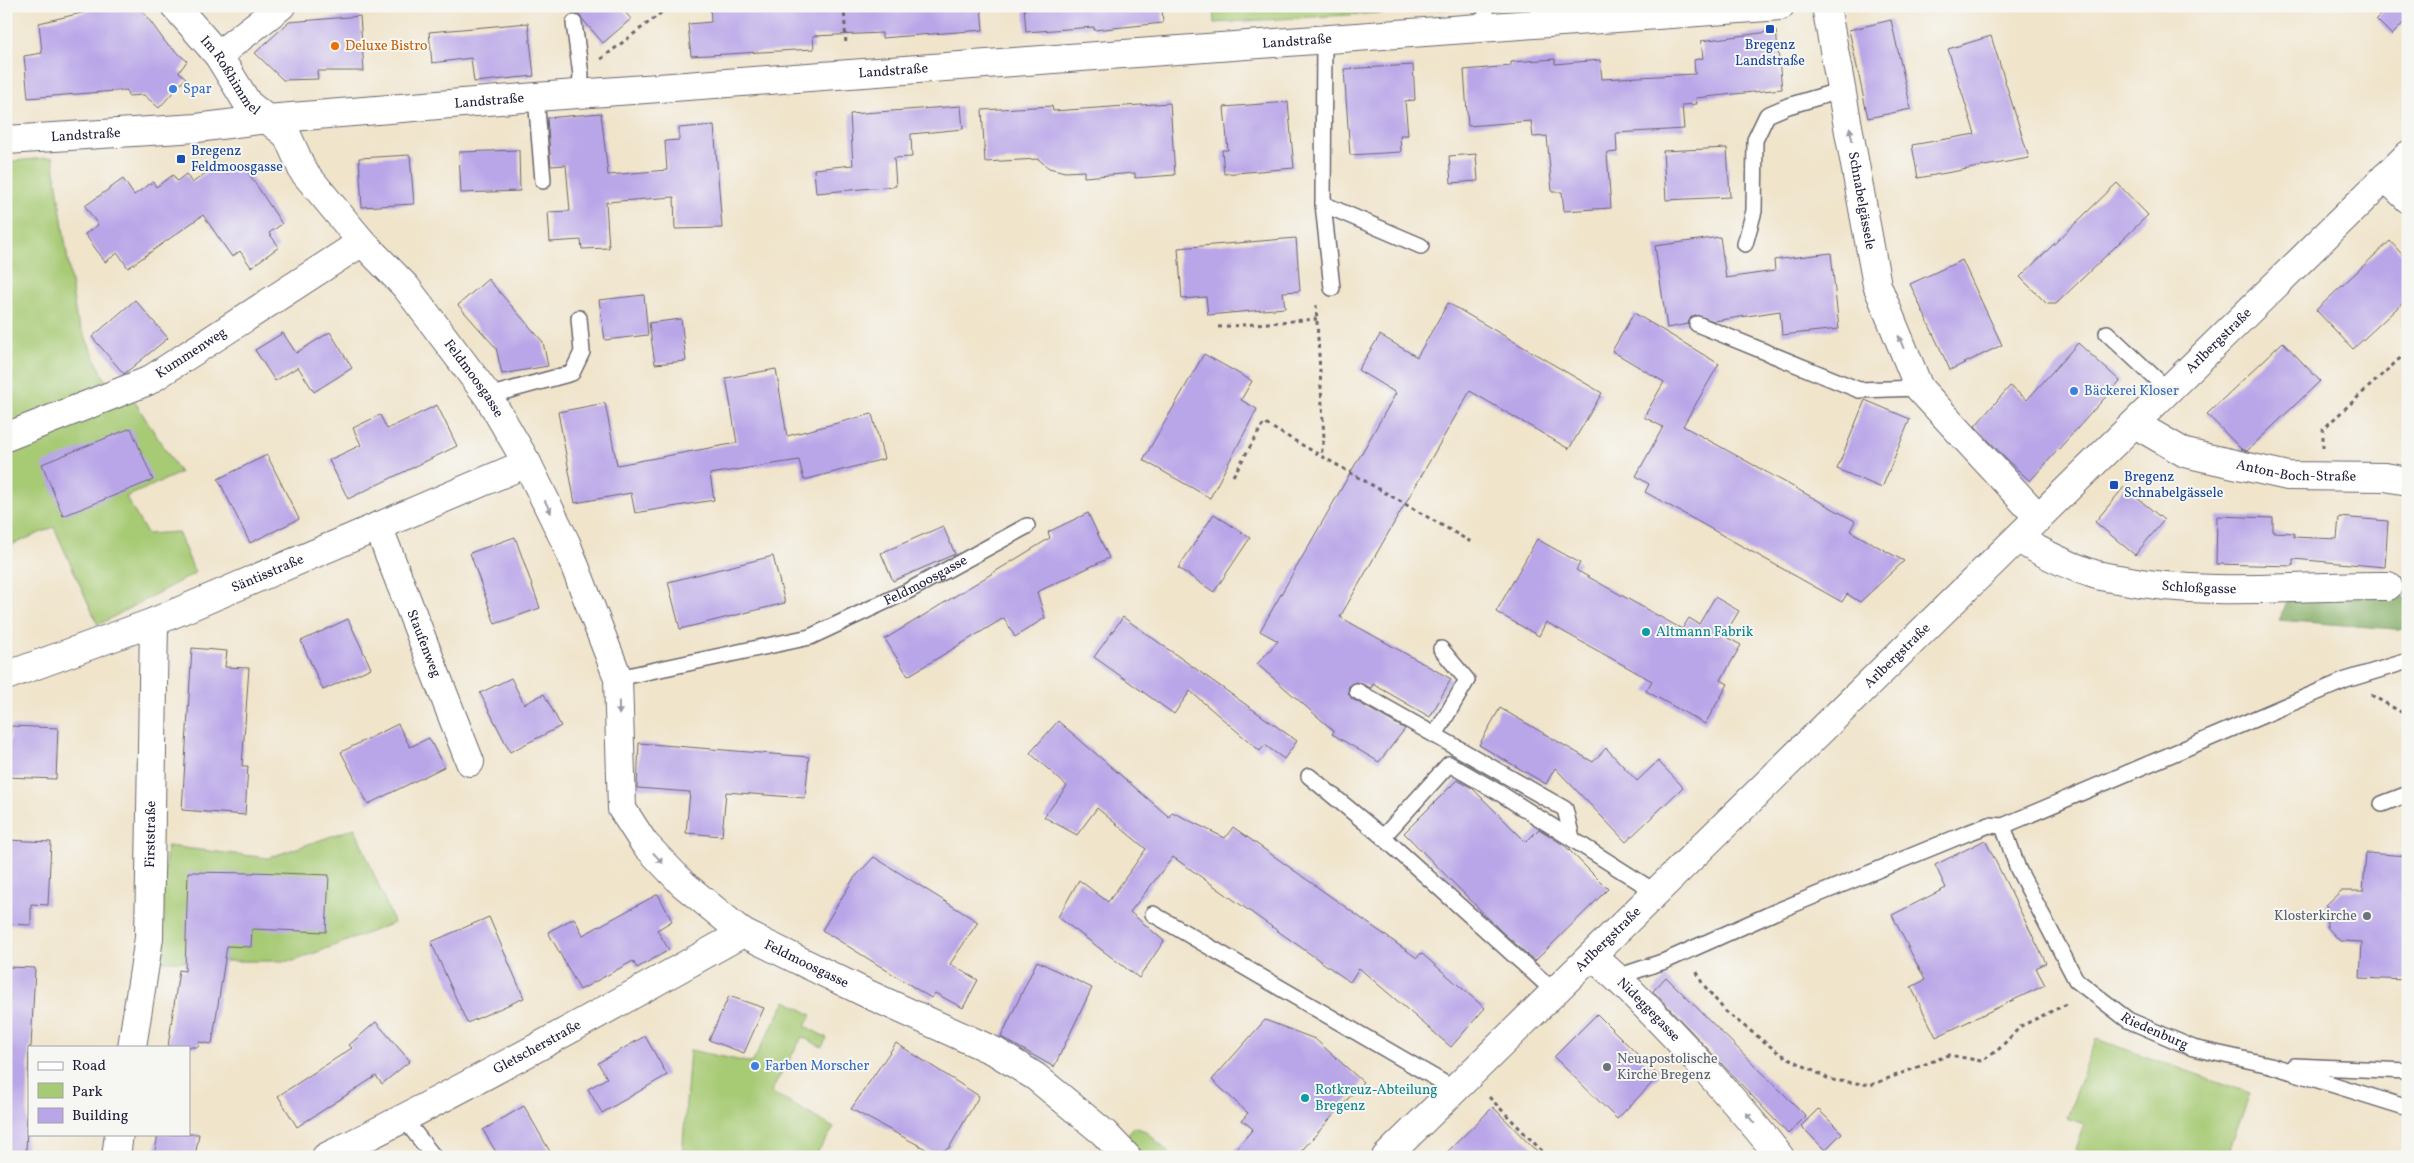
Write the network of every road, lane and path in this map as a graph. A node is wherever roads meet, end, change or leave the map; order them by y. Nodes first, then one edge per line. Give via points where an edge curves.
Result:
1 (175, 6) edge
2 (281, 6) edge
3 (670, 6) edge
4 (844, 6) edge
5 (1780, 6) edge
6 (1826, 6) edge
7 (1589, 13) edge
8 (1486, 17) edge
9 (6, 22) edge
10 (574, 23) dead end
11 (1324, 39) junction
12 (218, 55) junction
13 (6, 64) edge
14 (847, 75) junction
15 (580, 85) junction
16 (1842, 90) junction
17 (536, 97) junction
18 (267, 119) junction
19 (6, 140) edge
20 (2408, 155) edge
21 (2385, 177) junction
22 (543, 181) dead end
23 (2408, 199) edge
24 (1322, 204) junction
25 (362, 242) junction
26 (1745, 244) dead end
27 (1421, 246) dead end
28 (1332, 288) dead end
29 (1316, 301) dead end
30 (579, 318) dead end
31 (1317, 319) junction
32 (1697, 324) dead end
33 (1218, 327) dead end
34 (2108, 333) dead end
35 (2408, 350) edge
36 (1919, 388) junction
37 (2168, 390) junction
38 (488, 396) junction
39 (2135, 424) junction
40 (6, 437) edge
41 (1321, 456) junction
42 (527, 463) junction
43 (1233, 476) dead end
44 (2322, 476) junction
45 (2408, 481) edge
46 (2040, 518) junction
47 (378, 526) junction
48 (1027, 526) dead end
49 (2018, 539) junction
50 (1471, 542) dead end
51 (2388, 586) dead end
52 (154, 622) junction
53 (1441, 649) dead end
54 (2408, 661) edge
55 (6, 676) edge
56 (618, 678) junction
57 (2346, 680) junction
58 (1357, 691) dead end
59 (2408, 716) edge
60 (1435, 735) junction
61 (470, 762) dead end
62 (1309, 776) dead end
63 (2408, 794) edge
64 (2382, 804) dead end
65 (2004, 826) junction
66 (1382, 837) junction
67 (1572, 838) junction
68 (1657, 892) junction
69 (1153, 914) dead end
70 (743, 933) junction
71 (1687, 951) junction
72 (1592, 956) junction
73 (1617, 977) junction
74 (2091, 992) junction
75 (1556, 993) junction
76 (132, 1046) edge
77 (2270, 1065) junction
78 (2408, 1071) edge
79 (1456, 1090) junction
80 (1487, 1095) dead end
81 (2408, 1108) edge
82 (404, 1119) junction
83 (119, 1136) edge
84 (116, 1157) edge
85 (326, 1157) edge
86 (434, 1157) edge
87 (1127, 1157) edge
88 (1386, 1157) edge
89 (1548, 1157) edge
90 (1780, 1157) edge

1 - 12 street, Im Roßhimmel
2 - 12 street
3 - 15 path
4 - 14 path
5 - 7 street, Landstraße
6 - 16 street, Schnabelgässele
7 - 8 street, Landstraße
8 - 11 street, Landstraße
9 - 13 path
10 - 15 lane
11 - 14 street, Landstraße
11 - 24 lane
12 - 18 street, Im Roßhimmel via 248,104
14 - 15 street, Landstraße
15 - 17 street, Landstraße
16 - 26 lane via 1767,115 1755,140 1754,211
36 -> 16 street, Schnabelgässele via 1877,285
17 - 18 street, Landstraße
17 - 22 lane
18 - 19 street, Landstraße via 197,128
18 - 25 street, Feldmoosgasse via 286,135 303,171
20 - 21 street, Arlbergstraße
21 - 23 street
21 - 37 street, Arlbergstraße
24 - 27 lane
24 - 28 lane
25 - 38 street, Feldmoosgasse via 406,287
25 - 40 street, Kummenweg via 148,381
29 - 31 path
30 - 38 lane via 582,352 572,373
31 - 33 path
31 - 41 path via 1324,438
32 - 36 lane via 1859,390
34 - 37 lane
35 - 44 path via 2323,429
36 - 46 street, Schnabelgässele
37 - 39 street, Arlbergstraße
38 - 42 street, Feldmoosgasse
39 - 44 street, Anton-Boch-Straße via 2185,453 2288,476
39 - 46 street, Arlbergstraße
41 - 43 path via 1264,423
41 - 50 path
42 - 47 street, Säntisstraße
42 -> 56 street, Feldmoosgasse via 566,543
44 - 45 street, Anton-Boch-Straße via 2385,477
46 - 49 street, Arlbergstraße
47 - 52 street, Säntisstraße
47 - 61 street, Staufenweg
48 - 56 lane, Feldmoosgasse via 908,591 810,637
49 - 51 street, Schloßgasse via 2091,573 2152,586 2213,590
49 - 68 street, Arlbergstraße
52 - 55 street, Säntisstraße
52 - 76 street, Firststraße via 148,938
53 - 60 lane via 1467,680
54 - 57 lane
56 -> 70 street, Feldmoosgasse via 622,809 644,843 683,884
57 - 59 path
57 - 65 lane
58 - 60 lane
60 - 67 lane via 1565,809
62 - 66 lane
63 - 64 lane
65 - 71 lane via 1989,825 1965,834
65 - 74 lane, Riedenburg via 2018,869 2076,980
66 - 67 lane via 1450,764
66 - 75 lane
67 - 68 lane
68 - 72 street, Arlbergstraße
69 - 79 lane
70 - 82 street, Gletscherstraße
70 - 87 street, Feldmoosgasse via 996,1052 1036,1077 1104,1133
71 - 73 lane
71 - 74 path via 1702,983 1726,1012 1779,1053 1831,1080 1871,1085 1949,1055 1981,1061 1997,1052 2021,1026
72 - 73 street, Nideggegasse
72 - 75 street, Arlbergstraße
90 -> 73 street, Nideggegasse via 1748,1114
74 - 77 lane, Riedenburg via 2128,1020 2193,1048
75 - 79 street, Arlbergstraße
77 - 78 lane
77 - 81 lane, Riedenburg
79 - 88 street, Arlbergstraße
80 - 89 path
82 - 85 street, Gletscherstraße
82 - 86 lane
83 - 84 street

